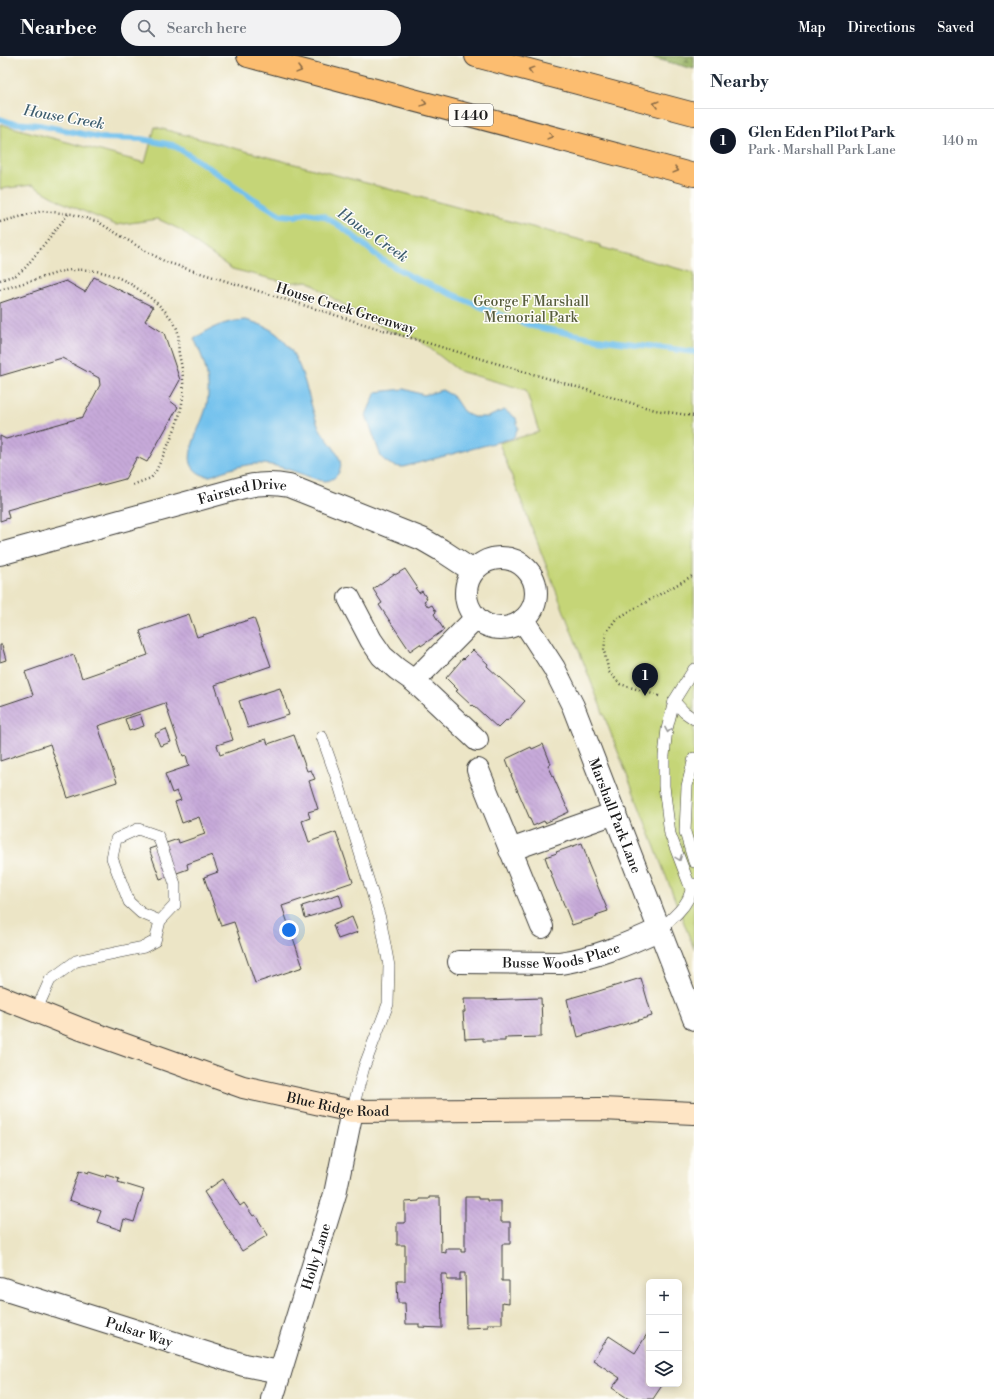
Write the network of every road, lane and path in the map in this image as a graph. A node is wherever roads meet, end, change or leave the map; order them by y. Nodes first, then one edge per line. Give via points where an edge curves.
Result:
1 (248, 56) edge
2 (476, 56) edge
3 (694, 114) edge
4 (694, 175) edge
5 (69, 213) junction
6 (0, 222) edge
7 (0, 280) edge
8 (0, 290) edge
9 (694, 416) edge
10 (132, 485) dead end
11 (0, 554) edge
12 (473, 572) junction
13 (694, 575) edge
14 (349, 598) dead end
15 (476, 618) junction
16 (523, 620) junction
17 (694, 669) edge
18 (414, 681) junction
19 (674, 701) junction
20 (694, 719) edge
21 (322, 737) dead end
22 (477, 740) dead end
23 (694, 758) edge
24 (478, 770) dead end
25 (615, 813) junction
26 (510, 850) junction
27 (694, 862) edge
28 (692, 886) edge
29 (160, 921) junction
30 (542, 927) dead end
31 (660, 929) junction
32 (459, 962) dead end
33 (0, 997) edge
34 (36, 1011) junction
35 (694, 1019) edge
36 (352, 1111) junction
37 (694, 1113) edge
38 (0, 1288) edge
39 (280, 1372) junction
40 (272, 1399) edge

1 -> 4 highway, I 440
3 -> 2 highway
5 - 6 path, House Creek Greenway via 42,211
5 - 7 path via 25,268 16,275
5 - 9 path, House Creek Greenway via 98,222 160,259 194,271 655,410
8 - 10 path via 67,271 102,272 135,286 149,296 176,326 184,382 177,424 151,478
11 - 12 street, Fairsted Drive via 244,487 273,483 289,486 422,539
12 - 15 street via 467,582 466,597 470,611
12 - 16 street via 484,562 495,559 507,559 528,570 534,583 535,596 531,610
13 - 19 path via 616,619 606,633 604,650 609,672 620,684
14 - 18 street via 382,656
15 - 16 street via 495,628 510,627
15 - 18 street
16 - 25 street, Marshall Park Lane via 564,685
17 - 19 lane
18 - 22 street
19 - 20 lane
19 -> 28 lane via 667,729 664,786 670,834
21 - 36 lane via 380,918 389,966 388,1004 364,1067
23 - 27 lane via 687,786 685,832
24 - 26 street
25 - 26 street
25 - 31 street, Marshall Park Lane
26 - 30 street
28 - 31 lane via 689,898 681,909
29 - 29 lane via 175,906 175,884 158,836 138,829 116,839 112,858 129,902 141,913
29 - 34 lane via 155,941 144,947 76,961 50,980
31 - 32 street, Busse Woods Place via 629,943 577,960
31 - 35 street, Marshall Park Lane
33 - 34 main road, Blue Ridge Road
34 - 36 main road, Blue Ridge Road via 243,1087
36 - 37 main road, Blue Ridge Road via 601,1109
36 - 39 street, Holly Lane via 335,1194
38 - 39 street, Pulsar Way via 244,1365
39 - 40 street, Holly Lane

